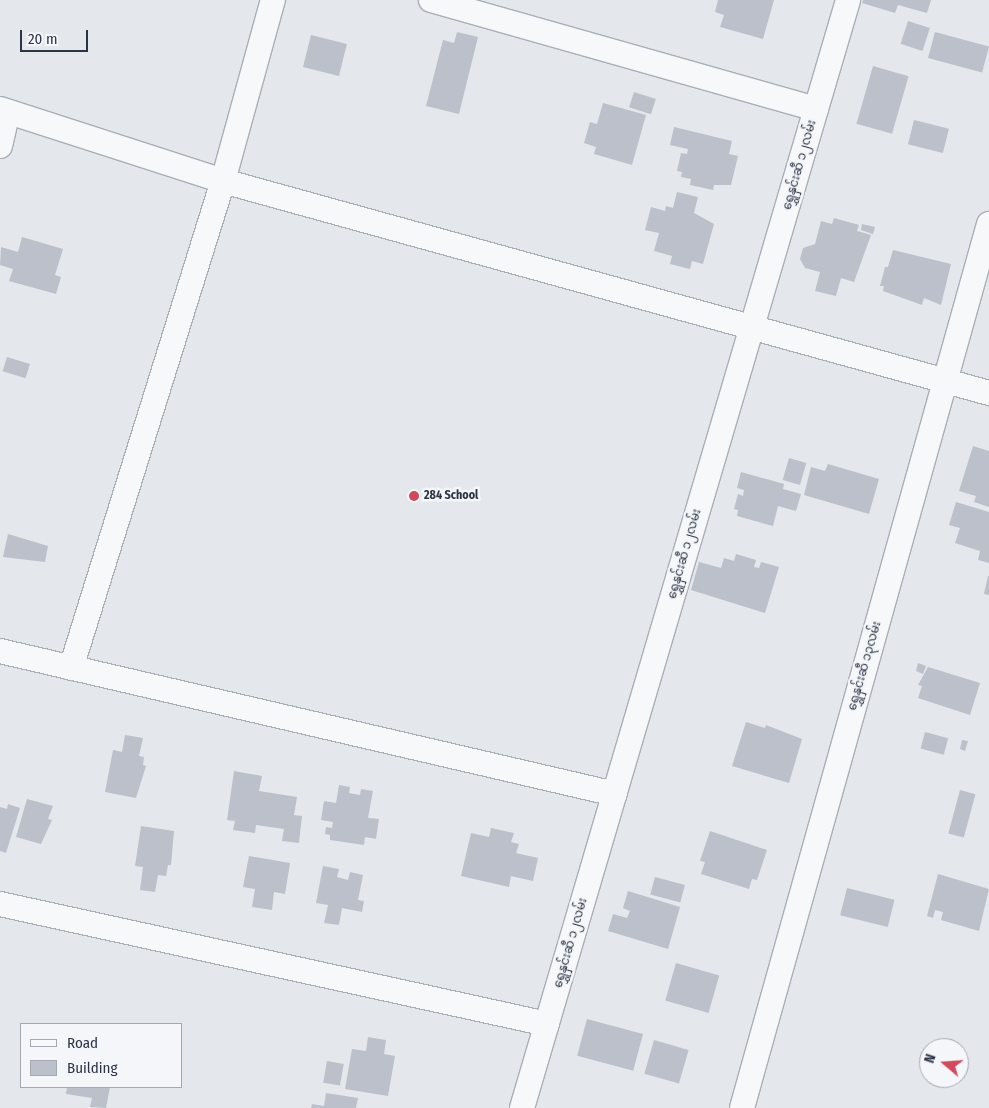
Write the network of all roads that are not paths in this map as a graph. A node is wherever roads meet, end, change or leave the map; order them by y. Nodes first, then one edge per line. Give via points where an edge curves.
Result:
1 (273, 0) edge
2 (431, 0) edge
3 (848, 0) edge
4 (816, 109) junction
5 (4, 110) edge
6 (0, 146) edge
7 (223, 181) junction
8 (989, 224) edge
9 (752, 328) junction
10 (945, 380) junction
11 (989, 392) edge
12 (0, 651) edge
13 (71, 668) junction
14 (615, 794) junction
15 (0, 904) edge
16 (547, 1024) junction
17 (522, 1108) edge
18 (742, 1108) edge

1 - 7 street
2 - 4 street
3 - 4 street, ရွှေနှင်းဆီ ၁၂လမ်း
4 - 9 street, ရွှေနှင်းဆီ ၁၂လမ်း
5 - 6 street
5 - 7 street
7 - 9 street
7 - 13 street
8 - 10 street, ရွှေနှင်းဆီ ၁၃လမ်း
9 - 10 street
9 - 14 street, ရွှေနှင်းဆီ ၁၂လမ်း
10 - 11 street
10 - 18 street, ရွှေနှင်းဆီ ၁၃လမ်း
12 - 13 street
13 - 14 street
14 - 16 street, ရွှေနှင်းဆီ ၁၂လမ်း
15 - 16 street
16 - 17 street, ရွှေနှင်းဆီ ၁၂လမ်း

